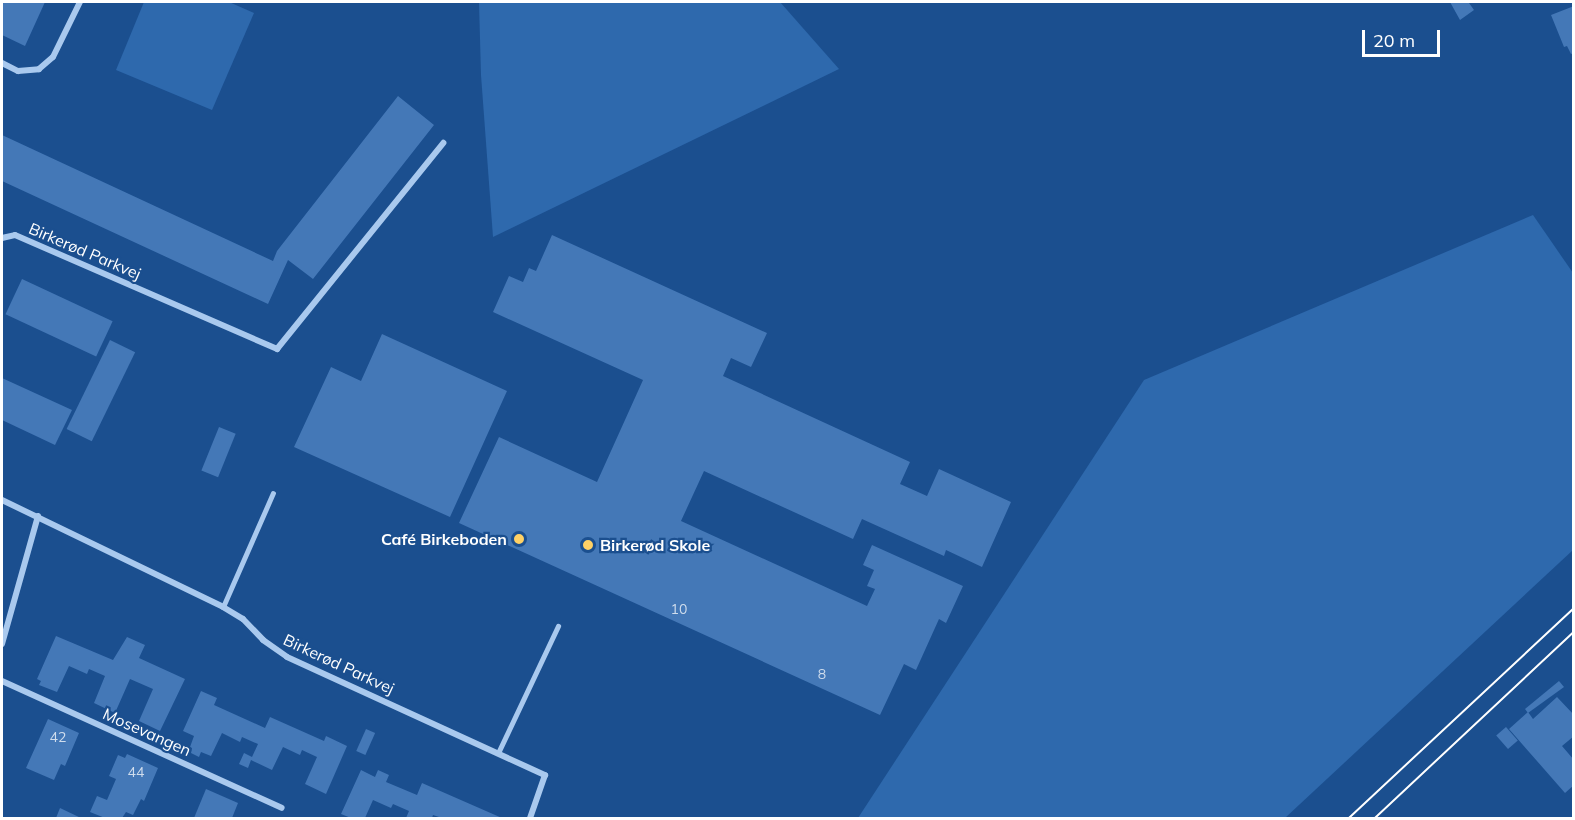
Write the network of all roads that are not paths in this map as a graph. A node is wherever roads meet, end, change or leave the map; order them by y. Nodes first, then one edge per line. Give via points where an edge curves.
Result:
1 (80, 2) edge
2 (2, 63) edge
3 (443, 143) dead end
4 (2, 238) edge
5 (273, 493) dead end
6 (2, 500) edge
7 (38, 516) junction
8 (223, 607) junction
9 (558, 626) dead end
10 (2, 644) edge
11 (2, 681) edge
12 (499, 752) junction
13 (282, 808) dead end
14 (530, 819) edge

1 - 2 street via 53,57 39,69 18,71
3 - 4 street, Birkerød Parkvej via 277,349 15,235
5 - 8 lane
6 - 7 street, Birkerød Parkvej
7 - 8 street, Birkerød Parkvej
7 - 10 street
8 - 12 street, Birkerød Parkvej via 287,657
9 - 12 lane
11 - 13 street, Mosevangen
12 - 14 street, Birkerød Parkvej via 545,775

